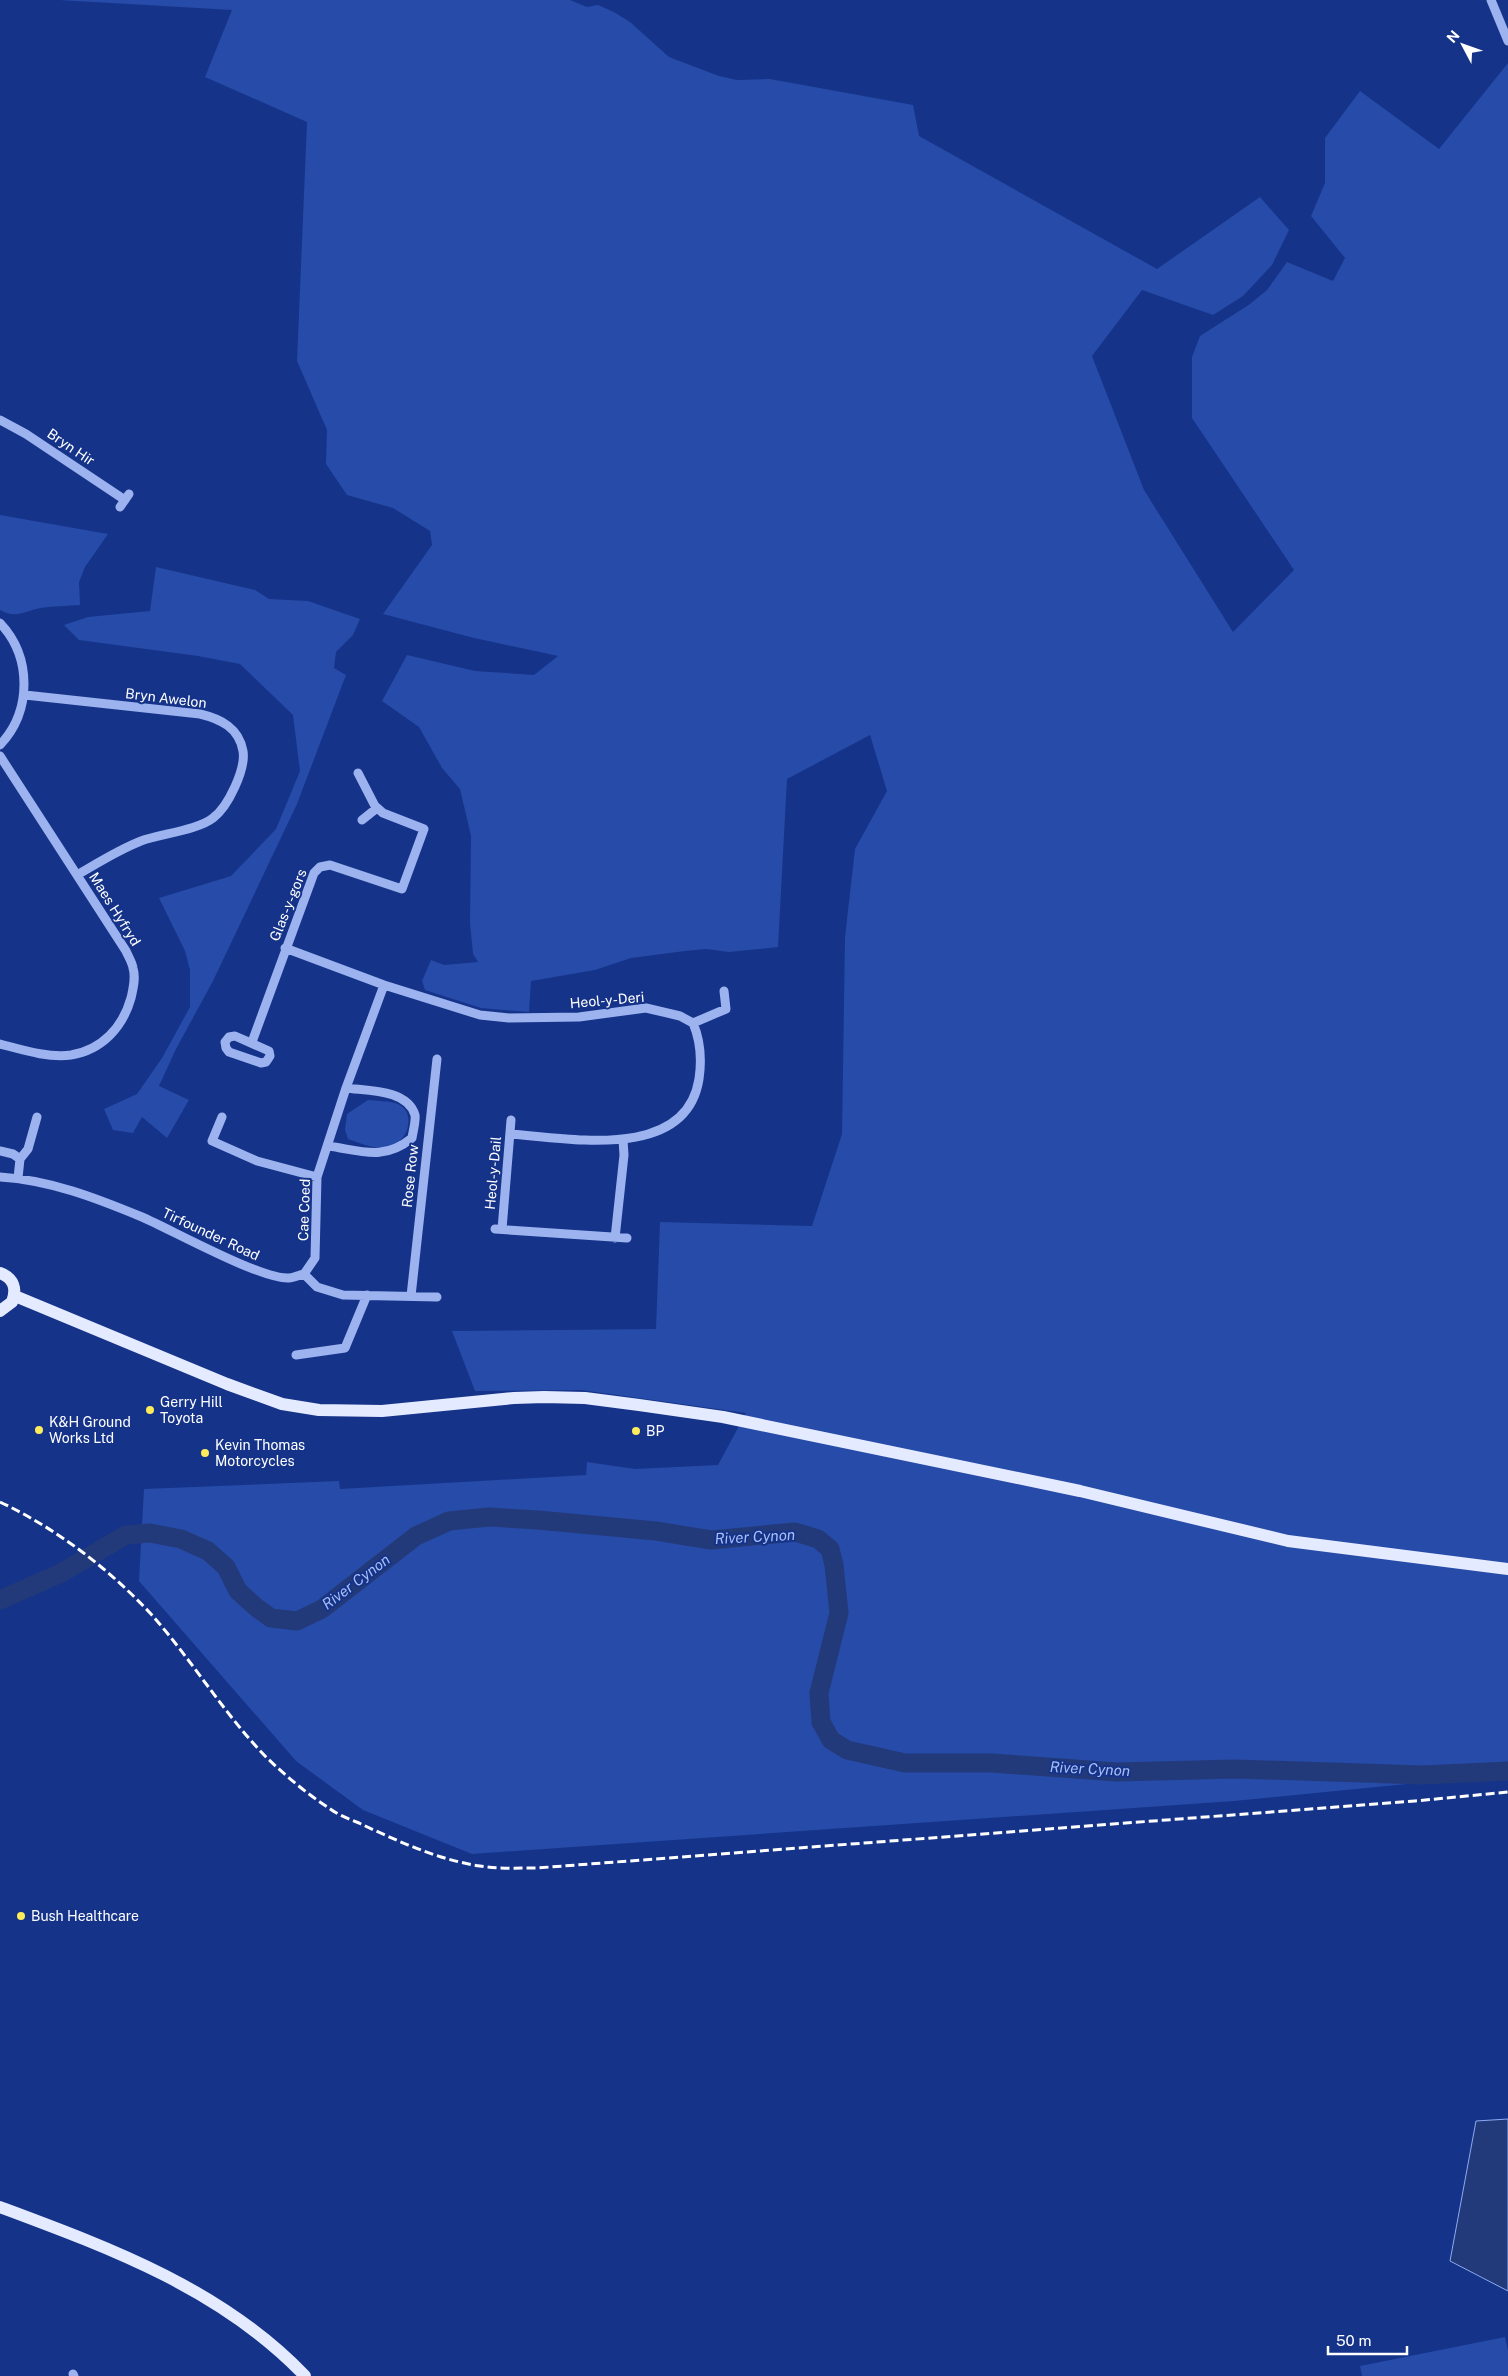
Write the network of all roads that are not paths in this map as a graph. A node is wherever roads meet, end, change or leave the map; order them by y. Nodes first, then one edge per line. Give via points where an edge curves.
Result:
1 (1491, 0) edge
2 (1508, 41) edge
3 (0, 420) edge
4 (124, 500) dead end
5 (0, 623) edge
6 (25, 695) junction
7 (0, 745) edge
8 (0, 756) edge
9 (358, 772) dead end
10 (377, 808) junction
11 (362, 820) dead end
12 (77, 875) junction
13 (285, 948) junction
14 (384, 985) junction
15 (724, 991) dead end
16 (693, 1023) junction
17 (252, 1042) junction
18 (0, 1044) edge
19 (437, 1058) dead end
20 (346, 1088) junction
21 (37, 1117) dead end
22 (222, 1117) dead end
23 (511, 1120) dead end
24 (510, 1134) junction
25 (623, 1140) junction
26 (329, 1146) junction
27 (0, 1151) edge
28 (20, 1159) junction
29 (0, 1177) edge
30 (318, 1177) junction
31 (18, 1178) junction
32 (615, 1238) junction
33 (627, 1238) dead end
34 (0, 1273) edge
35 (304, 1274) junction
36 (367, 1295) junction
37 (15, 1296) junction
38 (410, 1296) junction
39 (437, 1297) dead end
40 (0, 1311) edge
41 (296, 1355) dead end
42 (1508, 1569) edge
43 (0, 2207) edge
44 (305, 2376) edge

1 - 2 street
3 - 4 street, Bryn Hir
5 - 6 street via 19,651
6 - 7 street via 19,713
6 - 12 street, Bryn Awelon via 200,714 219,719 242,744 244,760 227,804 212,819 142,841
8 - 12 street, Maes Hyfryd
9 - 10 street
10 - 11 street
10 - 13 street, Glas-y-gors via 424,829 402,889 330,865 320,867 314,873
12 - 18 street, Maes Hyfryd via 126,950 134,969 134,987 128,1009 117,1030 95,1048 71,1055 36,1054
13 - 14 street, Heol-y-Deri
13 - 17 street, Glas-y-gors
14 - 16 street, Heol-y-Deri via 480,1015 579,1017 646,1008 680,1016
14 - 20 street, Cae Coed
15 - 16 street via 726,1009
16 - 25 street via 701,1050 697,1088 692,1102 671,1125
17 - 17 street via 269,1051 266,1062 229,1052 225,1042 235,1036
19 - 38 street, Rose Row
20 - 26 street, Cae Coed
20 - 26 street via 395,1096 407,1102 415,1115 412,1138 398,1149 381,1153
21 - 28 street via 28,1149
22 - 30 street via 212,1141 257,1161
23 - 24 street, Heol-y-Dail
24 - 25 street
24 - 32 street, Heol-y-Dail via 498,1229
25 - 32 street
26 - 30 street, Cae Coed
27 - 28 street
28 - 31 street
29 - 31 street, Tirfounder Road
30 - 35 street, Cae Coed via 315,1258
31 - 35 street, Tirfounder Road via 76,1191 142,1217 261,1272 288,1278
32 - 33 street
34 - 37 main road via 14,1284
35 - 36 street via 317,1287 343,1295
36 - 38 street
36 - 41 street via 345,1348
37 - 40 main road via 8,1307
37 - 42 main road via 282,1404 319,1410 382,1411 514,1398 584,1398 639,1405 723,1417 1080,1491 1288,1541
38 - 39 street
43 - 44 main road via 86,2240 191,2288 248,2324

